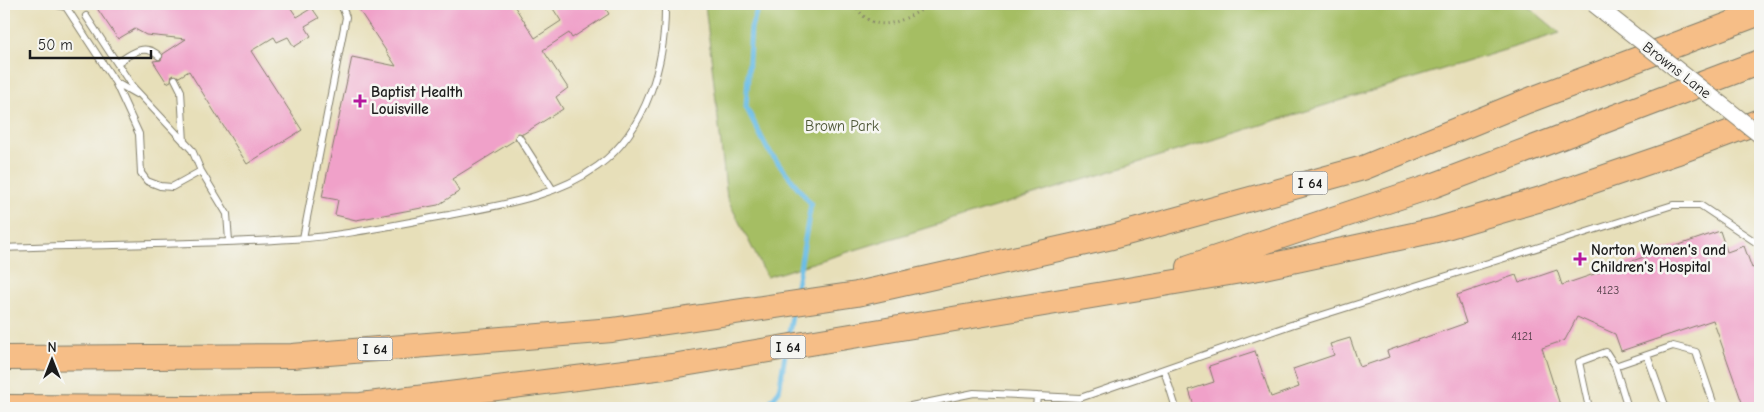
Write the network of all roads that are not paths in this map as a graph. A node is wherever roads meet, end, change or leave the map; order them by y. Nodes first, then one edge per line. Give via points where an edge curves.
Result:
1 (54, 4) edge
2 (341, 4) edge
3 (665, 4) edge
4 (1594, 4) edge
5 (65, 5) edge
6 (1760, 13) edge
7 (86, 16) dead end
8 (160, 56) dead end
9 (1760, 62) edge
10 (117, 63) junction
11 (175, 79) dead end
12 (115, 82) junction
13 (142, 97) junction
14 (1760, 121) edge
15 (1760, 135) edge
16 (520, 137) dead end
17 (184, 142) junction
18 (201, 171) junction
19 (553, 190) junction
20 (303, 238) junction
21 (229, 241) junction
22 (1760, 245) edge
23 (4, 248) edge
24 (1107, 294) junction
25 (1647, 355) junction
26 (4, 358) edge
27 (1615, 366) junction
28 (1164, 370) junction
29 (1038, 396) junction
30 (4, 407) edge
31 (901, 408) edge
32 (1036, 408) edge
33 (1176, 408) edge
34 (1589, 408) edge
35 (1628, 408) edge
36 (1666, 408) edge
37 (1715, 408) edge

1 - 5 lane
2 - 20 lane via 346,16
3 - 19 lane via 666,29 660,62 642,111 630,131 598,166
4 - 15 street, Browns Lane, bridge
5 - 12 lane
6 - 26 highway, I 64 via 1527,101 1363,168 1112,237 842,296 612,330 292,356
7 - 10 lane
8 - 10 lane via 154,51 135,50
9 - 24 highway, I 64 via 1432,186
10 - 13 lane
11 - 17 lane via 181,91
12 - 13 lane
12 - 18 lane via 139,134 141,172 147,181 172,187
13 - 17 lane
14 - 24 highway via 1550,196 1436,230 1259,268
16 - 19 lane
17 - 18 lane via 192,150
18 - 21 lane via 227,214
19 - 20 lane via 501,205 344,234
20 - 21 lane
21 - 23 lane
22 - 28 lane via 1700,205 1673,205 1291,325
24 - 30 highway, I 64 via 672,366 361,405
25 - 27 lane
25 - 36 lane
25 - 37 lane via 1673,346 1696,352
27 - 34 lane via 1606,352 1579,362
27 - 35 lane
28 - 29 lane via 1080,398
28 - 33 lane
29 - 31 lane via 974,393
29 - 32 lane

